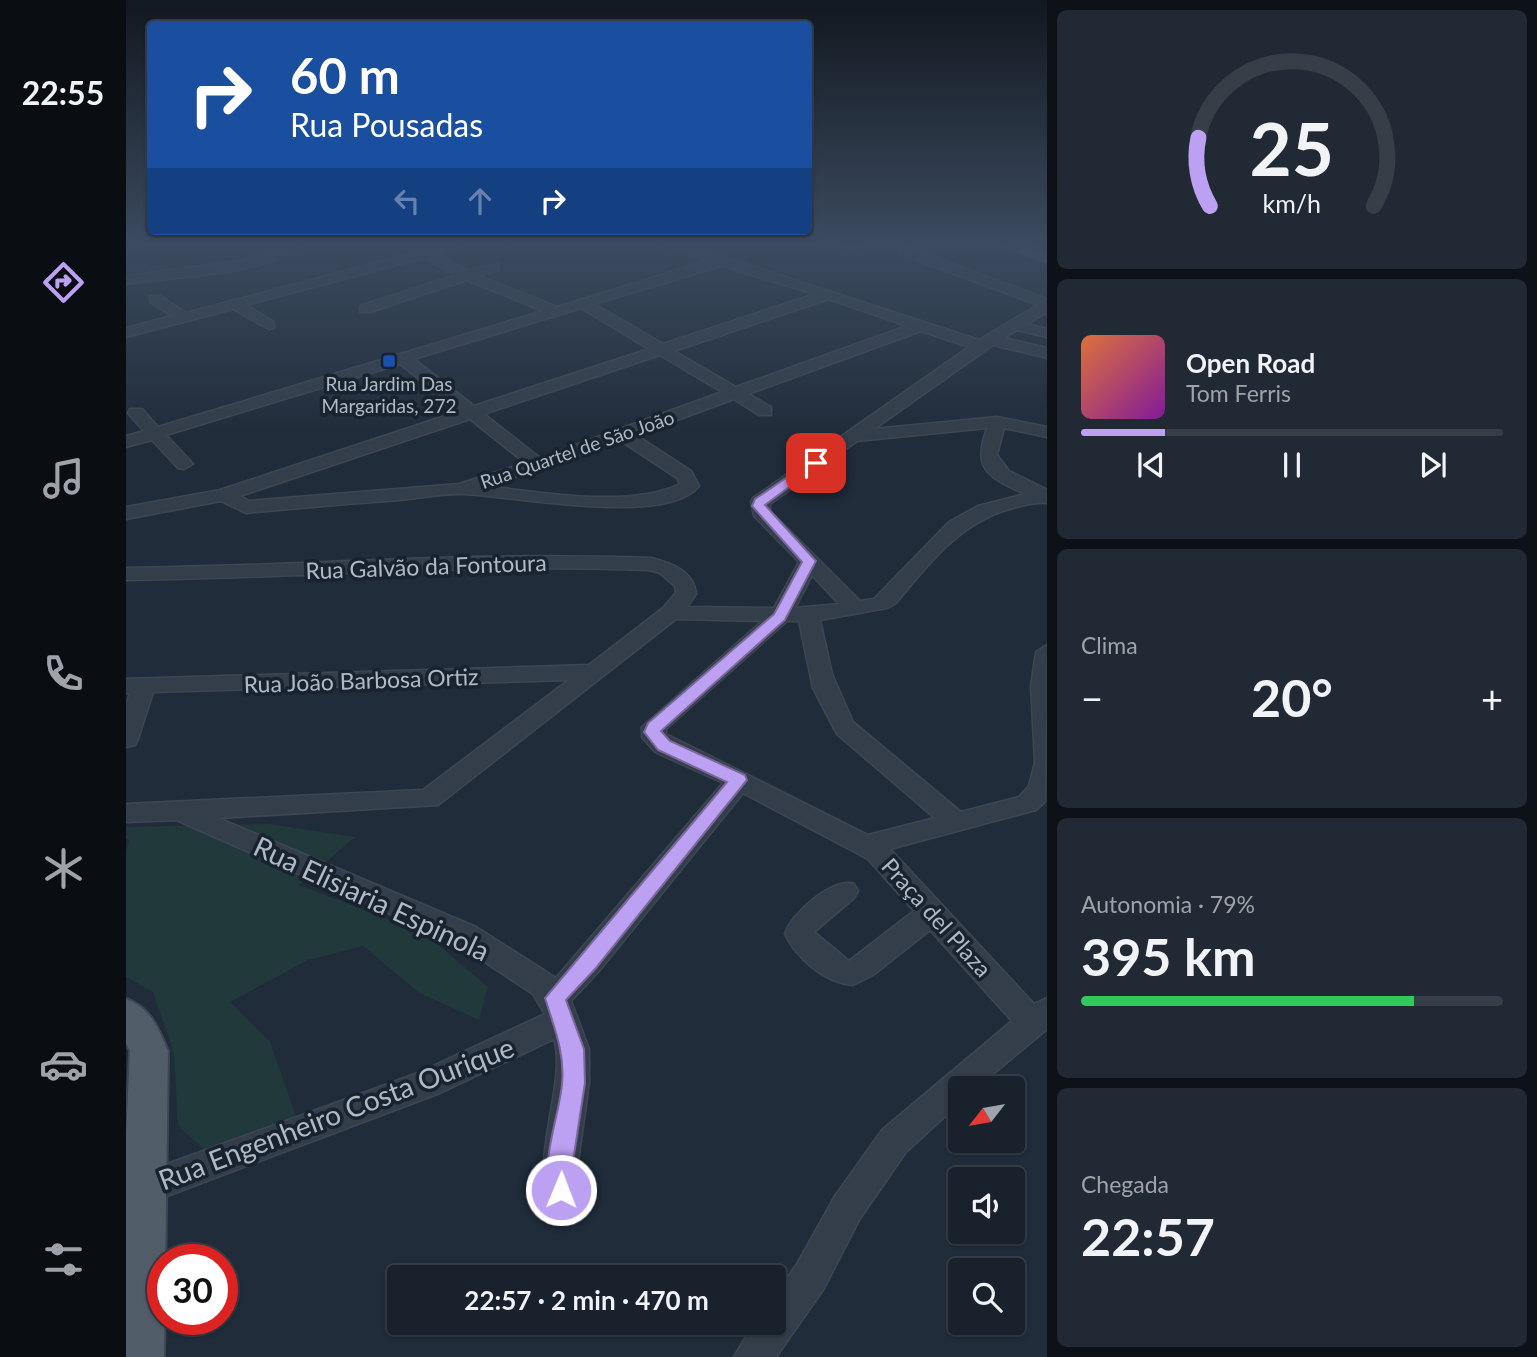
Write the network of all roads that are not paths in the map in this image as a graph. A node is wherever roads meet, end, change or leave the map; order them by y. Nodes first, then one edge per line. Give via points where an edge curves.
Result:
1 (171, 309) edge
2 (219, 309) edge
3 (243, 309) edge
4 (551, 309) edge
5 (567, 309) edge
6 (593, 309) edge
7 (783, 309) edge
8 (873, 309) edge
9 (1040, 309) edge
10 (558, 312) junction
11 (185, 318) junction
12 (269, 325) dead end
13 (920, 326) junction
14 (126, 333) edge
15 (1047, 333) edge
16 (999, 335) junction
17 (662, 350) junction
18 (1047, 353) edge
19 (403, 358) junction
20 (736, 393) junction
21 (765, 411) dead end
22 (136, 413) dead end
23 (473, 413) junction
24 (998, 422) junction
25 (1047, 432) edge
26 (153, 434) junction
27 (623, 435) junction
28 (854, 436) junction
29 (126, 442) edge
30 (184, 464) dead end
31 (538, 465) junction
32 (461, 489) junction
33 (224, 495) junction
34 (1046, 496) edge
35 (126, 513) edge
36 (809, 561) junction
37 (126, 574) edge
38 (856, 609) junction
39 (671, 613) junction
40 (809, 615) junction
41 (780, 616) junction
42 (1047, 652) edge
43 (597, 672) junction
44 (135, 686) edge
45 (126, 739) edge
46 (1047, 762) edge
47 (738, 780) junction
48 (126, 813) edge
49 (180, 813) junction
50 (958, 824) junction
51 (868, 845) junction
52 (844, 891) dead end
53 (934, 911) junction
54 (559, 1008) junction
55 (126, 1015) edge
56 (1039, 1016) edge
57 (146, 1188) junction
58 (569, 1202) dead end
59 (140, 1357) edge
60 (752, 1357) edge

1 - 11 street
2 - 11 street
3 - 12 street
4 - 10 street
5 - 10 street
6 - 17 street
7 - 17 street
8 - 13 street
9 - 16 street
10 - 19 street
11 - 14 street
13 - 16 street
13 - 20 street, Rua Quartel de São João
15 - 16 street
16 - 18 street
16 - 28 street
17 - 20 street
17 - 23 street
19 - 23 street
19 - 26 street
20 - 21 street
20 - 27 street, Rua Quartel de São João
22 - 26 street
23 - 31 street
23 - 33 street
24 - 25 street
24 - 28 street
24 - 34 street via 989,463 1010,480
26 - 29 street
26 - 30 street
27 - 31 street, Rua Quartel de São João
27 - 32 street via 685,475 690,486 664,496 621,500
28 - 36 street via 760,502 761,512
31 - 32 street, Rua Quartel de São João
32 - 33 street, Rua Quartel de São João via 246,507
33 - 35 street
34 - 38 street via 972,516 935,545 889,599
36 - 38 street
36 - 41 street
37 - 39 street, Rua Galvão da Fontoura via 473,562 642,564 667,569 685,584 683,601
38 - 40 street
39 - 41 street
39 - 43 street
40 - 41 street
40 - 50 street via 822,684 832,710 845,728
41 - 47 street, Praça del Plaza via 654,727 654,737 664,746
42 - 46 street via 1042,686
43 - 44 street, Rua João Barbosa Ortiz
43 - 49 street via 429,800
44 - 45 street
46 - 50 street via 1044,783 1027,804
47 - 51 street, Praça del Plaza
47 - 54 street, Rua Engenheiro Costa Ourique via 589,962
48 - 49 street
49 - 54 street, Rua Elisiaria Espinola via 466,935 544,985
50 - 51 street
51 - 53 street, Praça del Plaza via 888,860
52 - 53 street, Praça del Plaza via 801,927 799,934 804,944 842,972 863,967
53 - 56 street, Praça del Plaza
54 - 57 street, Rua Engenheiro Costa Ourique via 528,1038 429,1083
54 - 58 street via 573,1049 573,1083 560,1168 561,1190
55 - 57 main road via 138,1027 149,1051
56 - 60 street via 894,1141 848,1208 810,1277
57 - 59 main road

